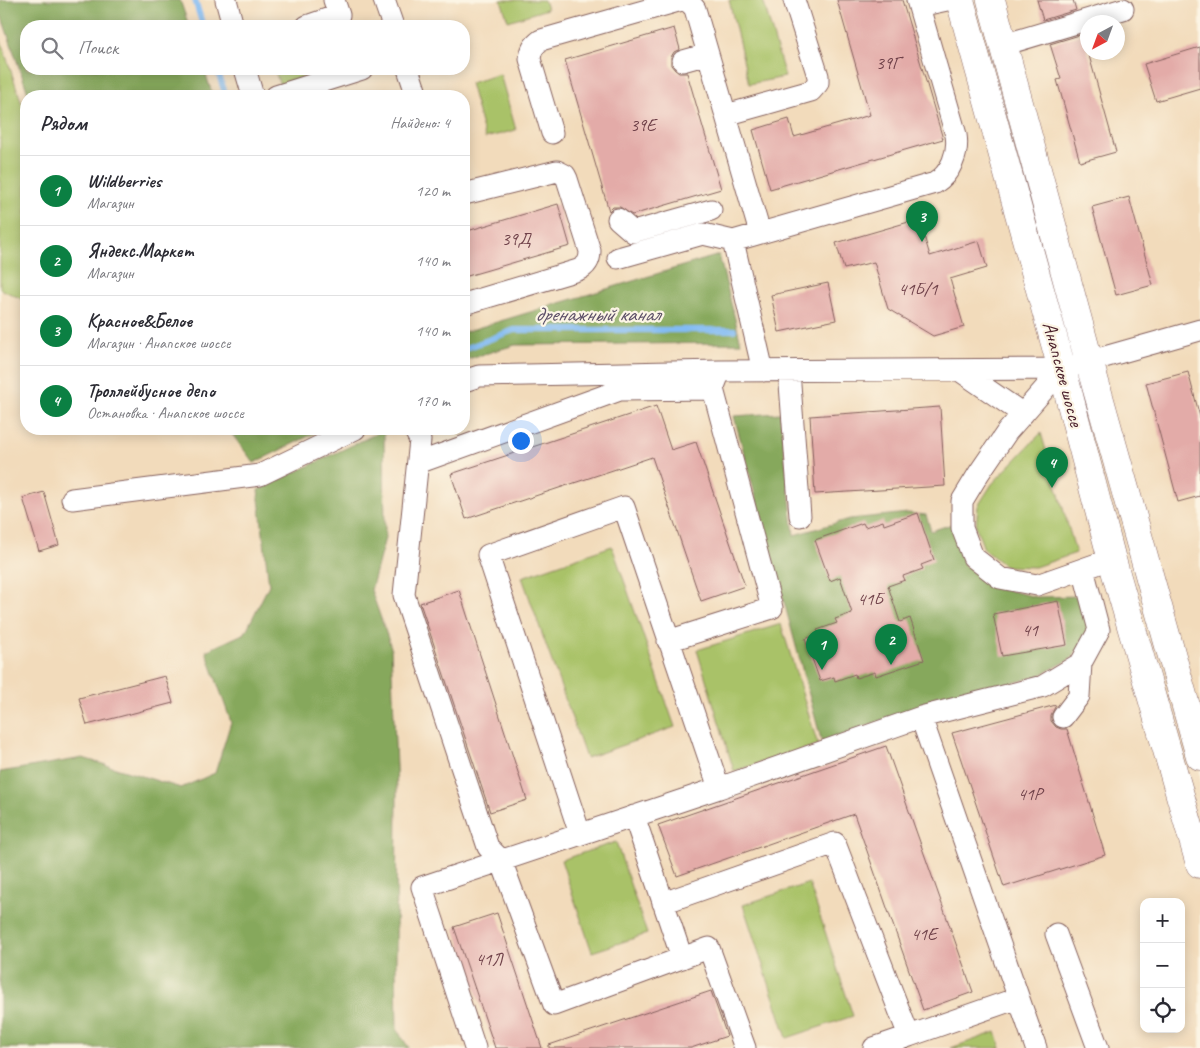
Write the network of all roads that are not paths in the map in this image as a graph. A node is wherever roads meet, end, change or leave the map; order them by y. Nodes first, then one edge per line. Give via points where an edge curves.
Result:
1 (226, 0) edge
2 (334, 0) edge
3 (384, 0) edge
4 (683, 0) edge
5 (794, 0) edge
6 (947, 0) edge
7 (960, 0) edge
8 (991, 0) edge
9 (918, 3) edge
10 (1123, 9) dead end
11 (231, 20) edge
12 (326, 20) edge
13 (391, 20) edge
14 (1003, 45) junction
15 (708, 54) junction
16 (683, 61) dead end
17 (247, 75) edge
18 (344, 75) edge
19 (410, 75) edge
20 (251, 90) edge
21 (300, 90) edge
22 (415, 90) edge
23 (726, 115) junction
24 (552, 133) dead end
25 (470, 193) edge
26 (618, 219) dead end
27 (760, 233) junction
28 (726, 240) junction
29 (618, 258) dead end
30 (470, 302) edge
31 (1200, 330) edge
32 (1089, 361) junction
33 (1062, 369) junction
34 (959, 370) junction
35 (763, 371) junction
36 (789, 371) junction
37 (471, 378) edge
38 (717, 380) junction
39 (1022, 414) junction
40 (343, 435) edge
41 (417, 435) edge
42 (418, 462) junction
43 (72, 499) dead end
44 (800, 516) dead end
45 (1112, 560) junction
46 (1084, 569) junction
47 (668, 640) junction
48 (1081, 664) junction
49 (921, 717) junction
50 (1063, 717) dead end
51 (1198, 741) edge
52 (1165, 742) junction
53 (719, 788) junction
54 (634, 816) junction
55 (580, 834) junction
56 (501, 860) junction
57 (1200, 864) edge
58 (663, 903) junction
59 (1056, 934) dead end
60 (682, 958) junction
61 (1018, 998) junction
62 (909, 1036) junction
63 (475, 1048) edge
64 (745, 1048) edge
65 (874, 1048) edge
66 (1036, 1048) edge
67 (1098, 1048) edge

1 - 11 street
2 - 12 street via 339,16
3 - 13 street
4 - 15 street via 695,9
4 - 24 street via 541,40 535,45 530,59
5 - 23 street via 818,83 811,91
6 - 9 street
7 - 33 highway, Анапское шоссе
8 - 14 highway, Анапское шоссе
9 - 27 street via 956,135 958,147 947,171 935,183
10 - 14 street
14 - 32 highway, Анапское шоссе
15 - 16 street
15 - 23 street
17 - 20 street
18 - 21 street
19 - 22 street
23 - 27 street
25 - 30 street via 561,172 567,179 590,260 578,270
26 - 28 street via 633,232 709,202
27 - 28 street
28 - 29 street via 703,234
28 - 35 street
31 - 32 street
32 - 33 street
32 - 51 highway, Анапское шоссе
33 - 34 street
33 - 39 street
33 - 45 highway, Анапское шоссе
34 - 36 street
34 - 39 street
35 - 36 street
35 - 38 street
36 - 44 street
37 - 38 street
38 - 42 street via 620,390
38 - 47 street via 772,608
39 - 46 street via 1006,432 962,501 962,528 973,557 1000,578 1037,585
40 - 43 street via 260,475
41 - 42 street via 420,440
42 - 56 street via 404,595 488,847
45 - 46 street
45 - 52 highway, Анапское шоссе
46 - 48 street via 1099,630
47 - 53 street
47 - 55 street via 624,507 488,555
48 - 49 street via 1043,686
48 - 50 street via 1079,696
49 - 53 street
49 - 61 street
51 - 52 street
52 - 57 highway, Анапское шоссе
53 - 54 street
54 - 55 street
54 - 58 street
55 - 56 street
56 - 60 street via 554,1005
56 - 63 street via 422,888
58 - 60 street
58 - 62 street via 835,843
59 - 67 street
60 - 64 street via 709,948
61 - 62 street
61 - 66 street
62 - 65 street

